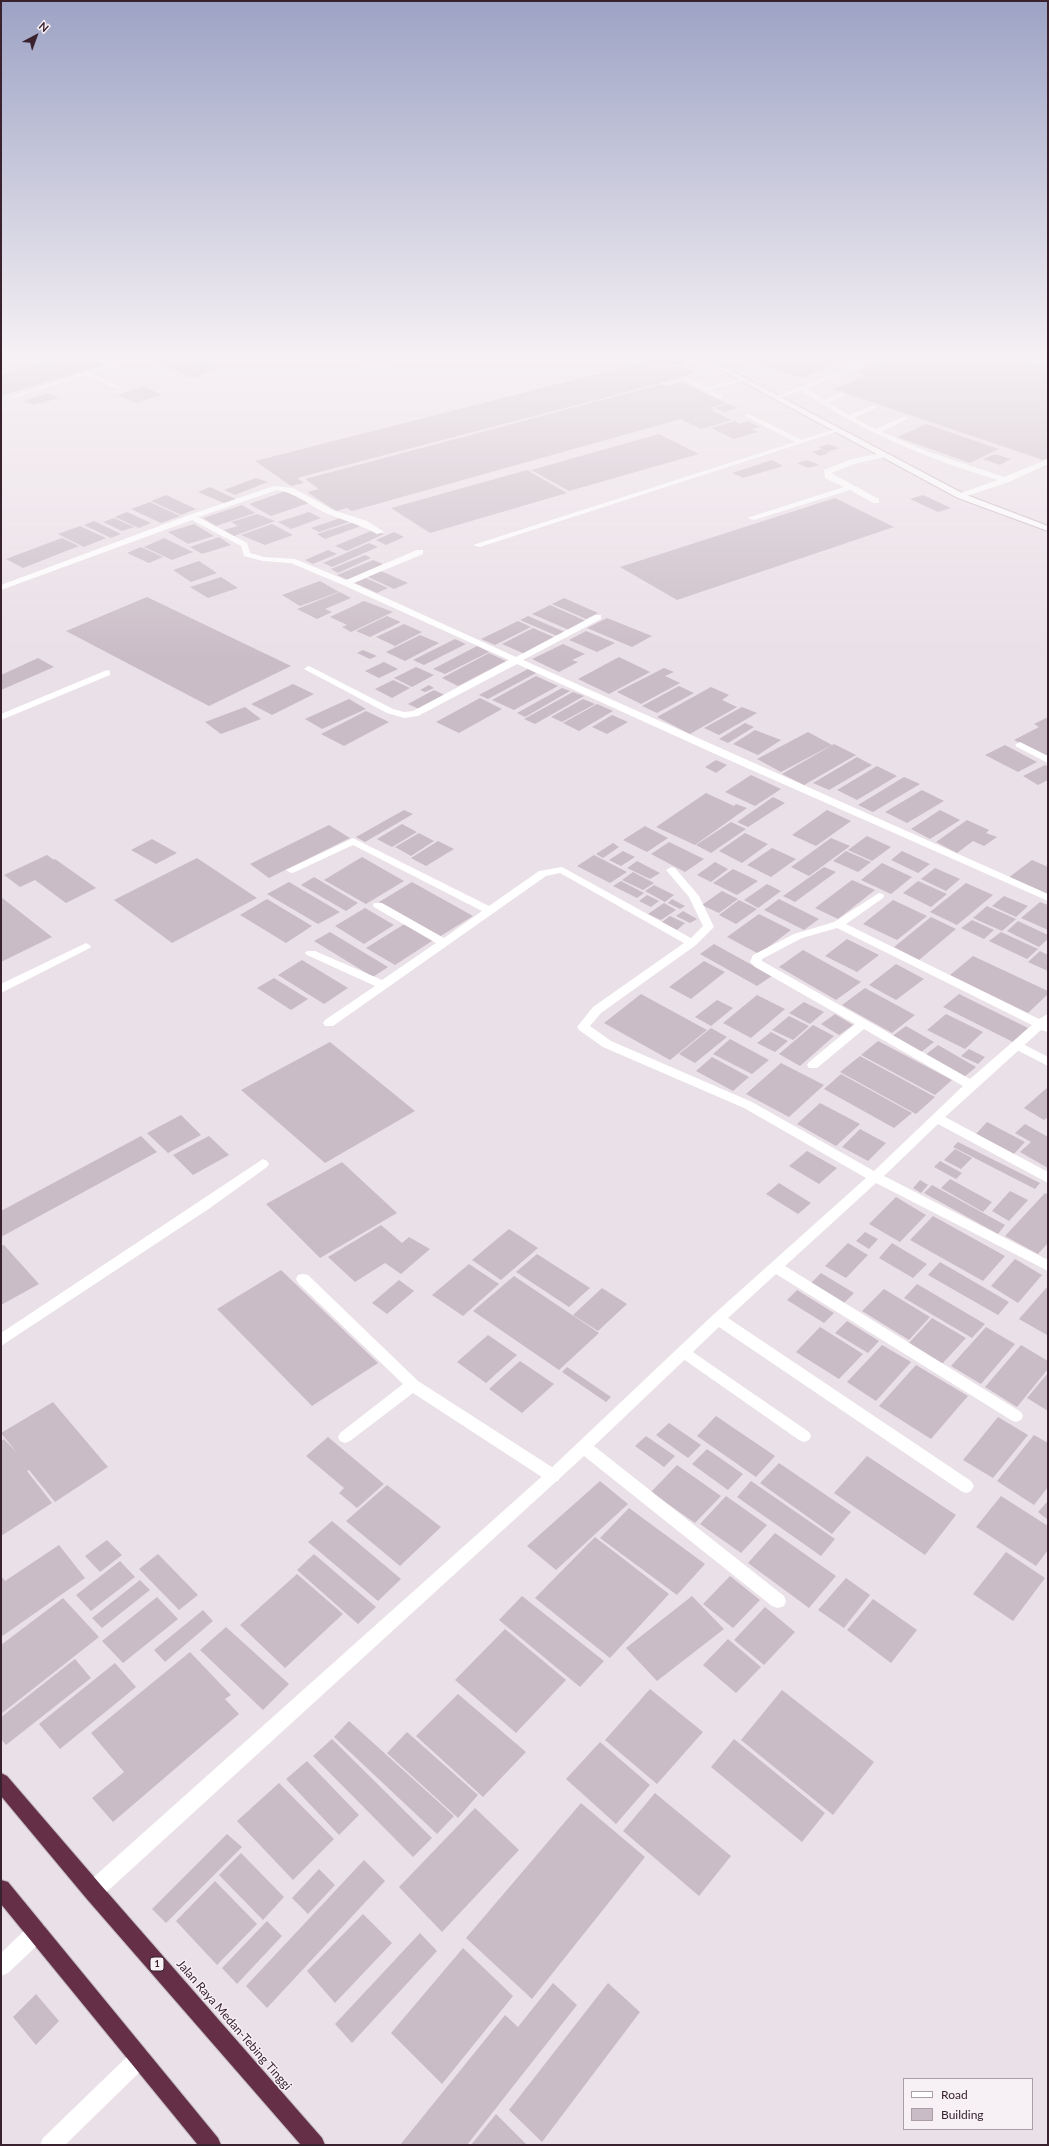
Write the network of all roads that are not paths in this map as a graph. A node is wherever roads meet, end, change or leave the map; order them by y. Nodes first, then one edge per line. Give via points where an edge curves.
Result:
1 (750, 458) edge
2 (868, 458) edge
3 (888, 458) edge
4 (940, 458) edge
5 (1048, 461) edge
6 (1006, 480) junction
7 (849, 488) junction
8 (961, 496) junction
9 (876, 501) dead end
10 (192, 517) junction
11 (751, 518) dead end
12 (1048, 529) edge
13 (380, 532) dead end
14 (477, 544) dead end
15 (420, 552) dead end
16 (346, 582) junction
17 (1, 588) edge
18 (598, 617) dead end
19 (518, 660) junction
20 (308, 670) dead end
21 (107, 673) dead end
22 (1, 717) edge
23 (1020, 745) dead end
24 (1048, 760) edge
25 (291, 870) dead end
26 (671, 870) dead end
27 (879, 896) dead end
28 (1048, 898) edge
29 (378, 905) dead end
30 (491, 911) junction
31 (838, 924) junction
32 (445, 943) junction
33 (692, 943) junction
34 (86, 946) dead end
35 (311, 953) dead end
36 (383, 985) junction
37 (1, 989) edge
38 (329, 1022) dead end
39 (864, 1024) junction
40 (1046, 1024) edge
41 (1019, 1046) junction
42 (1048, 1062) edge
43 (813, 1065) dead end
44 (971, 1085) junction
45 (938, 1118) junction
46 (263, 1164) dead end
47 (875, 1177) junction
48 (1048, 1178) edge
49 (1048, 1266) edge
50 (775, 1267) junction
51 (303, 1280) dead end
52 (718, 1319) junction
53 (1, 1340) edge
54 (684, 1352) junction
55 (413, 1385) junction
56 (1016, 1416) dead end
57 (345, 1436) dead end
58 (804, 1436) dead end
59 (583, 1446) junction
60 (553, 1476) junction
61 (966, 1486) dead end
62 (778, 1601) dead end
63 (1, 1782) edge
64 (1, 1889) edge
65 (93, 1891) junction
66 (37, 1932) junction
67 (1, 1966) edge
68 (140, 2058) junction
69 (50, 2145) edge
70 (211, 2145) edge
71 (316, 2145) edge

1 - 14 street
2 - 7 street via 827,472 828,476
3 - 8 street
4 - 6 street
5 - 6 street
6 - 8 street
7 - 9 street
7 - 11 street
8 - 12 street
10 - 13 street via 283,488 330,512 364,523
10 - 16 street via 244,545 247,554 263,559 292,560
10 - 17 street
15 - 16 street
16 - 19 street
18 - 19 street
19 - 20 street via 422,712 410,715 390,711
19 - 28 street
21 - 22 street
23 - 24 street
25 - 30 street via 353,841
26 - 33 street via 684,882 700,904 710,927
27 - 31 street
29 - 32 street
30 - 32 street
30 - 33 street via 543,873 562,870
31 - 39 street via 798,936 757,957 756,962
31 - 40 street
32 - 36 street
33 - 47 street via 597,1010 584,1027 607,1044 748,1105
34 - 37 street
35 - 36 street
36 - 38 street
39 - 43 street
39 - 44 street
40 - 41 street
41 - 42 street
41 - 44 street
44 - 45 street
45 - 47 street
45 - 48 street
46 - 53 street
47 - 49 street
47 - 50 street
50 - 52 street
50 - 56 street
51 - 55 street
52 - 54 street
52 - 61 street
54 - 58 street
54 - 59 street
55 - 57 street
55 - 60 street
59 - 60 street
59 - 62 street
60 - 65 street
63 - 65 highway, Jalan Raya Medan-Tebing Tinggi / 1
64 - 66 highway
65 - 71 highway, Jalan Raya Medan-Tebing Tinggi / 1
66 - 67 street
66 - 68 highway
68 - 69 street
68 - 70 highway

